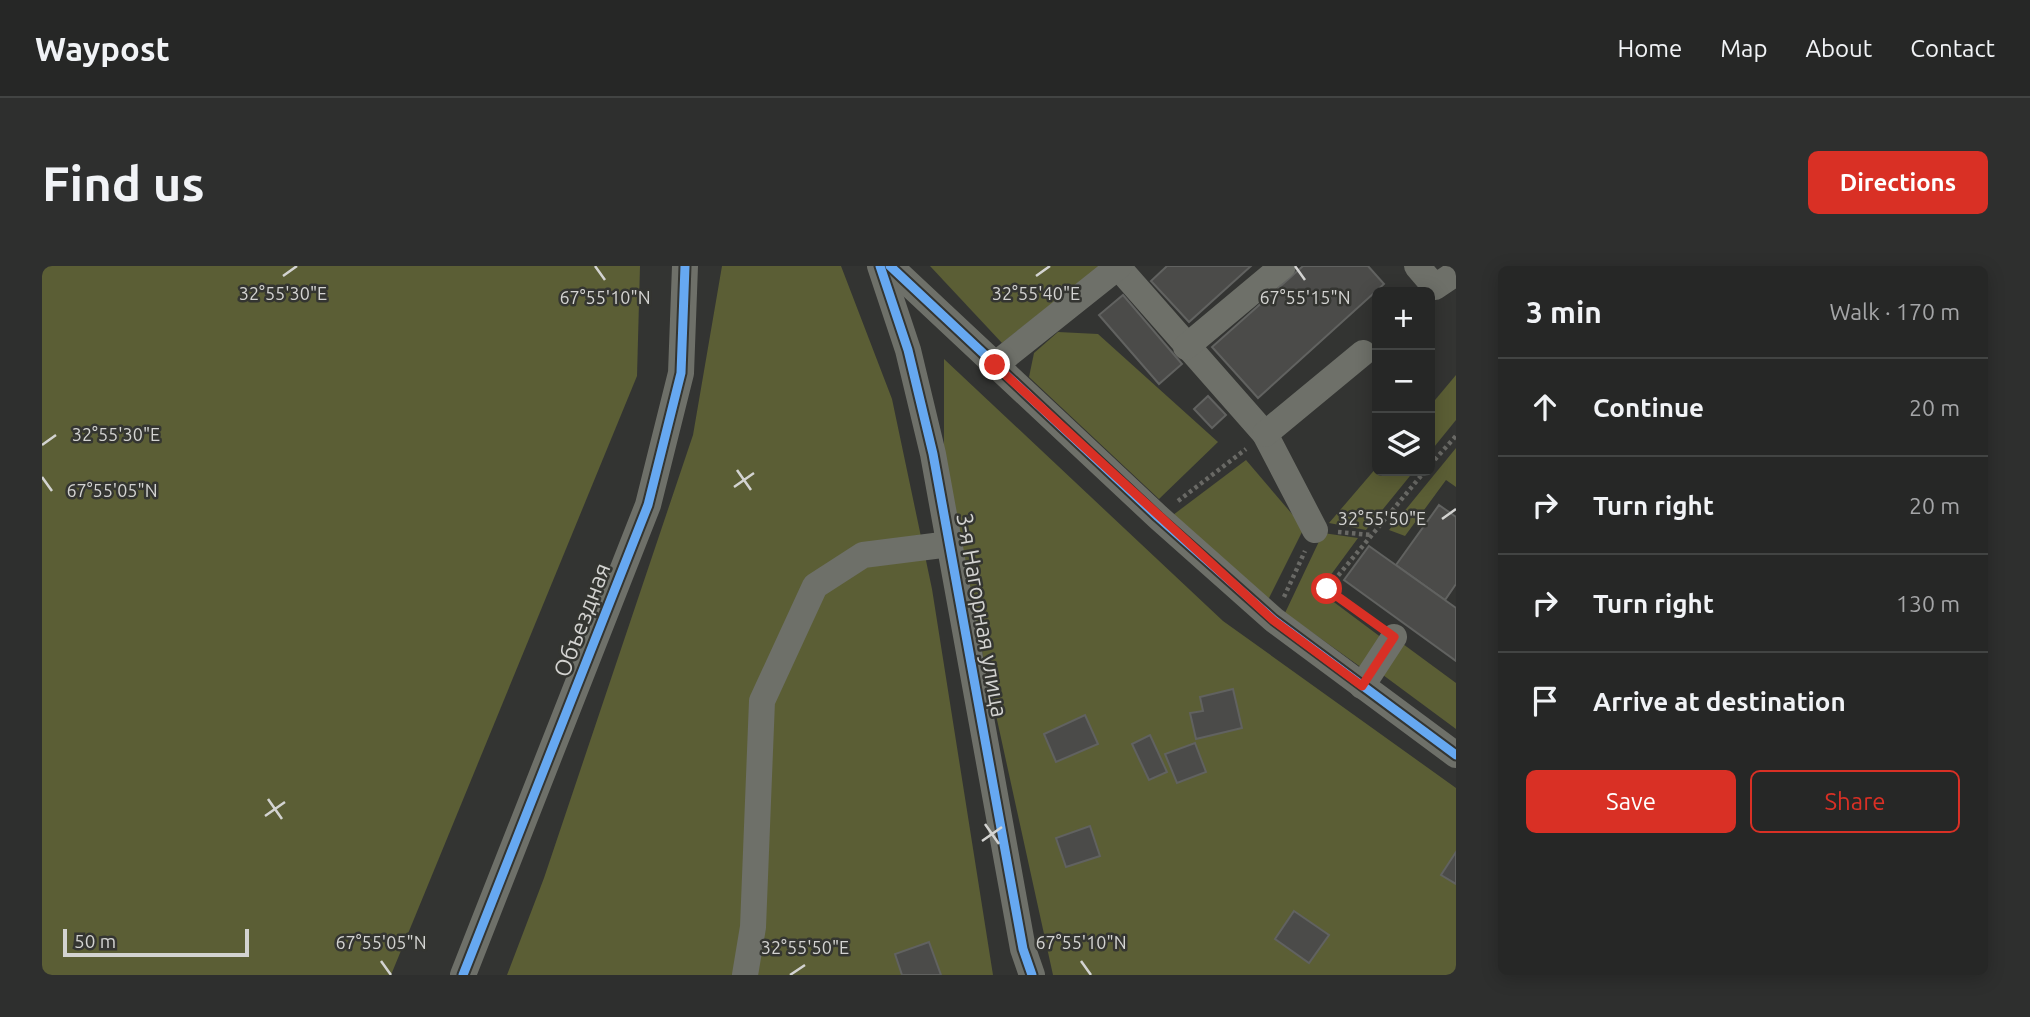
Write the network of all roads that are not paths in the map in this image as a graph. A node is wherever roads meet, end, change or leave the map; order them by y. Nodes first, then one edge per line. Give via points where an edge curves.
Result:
1 (685, 266) edge
2 (880, 266) edge
3 (890, 266) edge
4 (1283, 266) edge
5 (1417, 266) edge
6 (1118, 267) edge
7 (1456, 273) edge
8 (1186, 347) junction
9 (1363, 353) dead end
10 (995, 365) junction
11 (1265, 434) junction
12 (1314, 530) road end
13 (950, 544) junction
14 (1394, 637) road end
15 (1362, 686) junction
16 (1456, 755) edge
17 (463, 975) edge
18 (745, 975) edge
19 (1032, 975) edge

1 - 17 street, Объездная via 681,373 648,505
2 - 13 street, 3-я Нагорная улица via 908,350
3 - 10 street
4 - 8 street
5 - 7 street via 1435,287
6 - 8 street
6 - 10 street
8 - 11 street
9 - 11 street
10 - 15 street via 1273,620
11 - 12 street
13 - 18 street via 863,555 815,586 761,701 753,926
13 - 19 street, 3-я Нагорная улица via 1023,949
14 - 15 street
15 - 16 street

